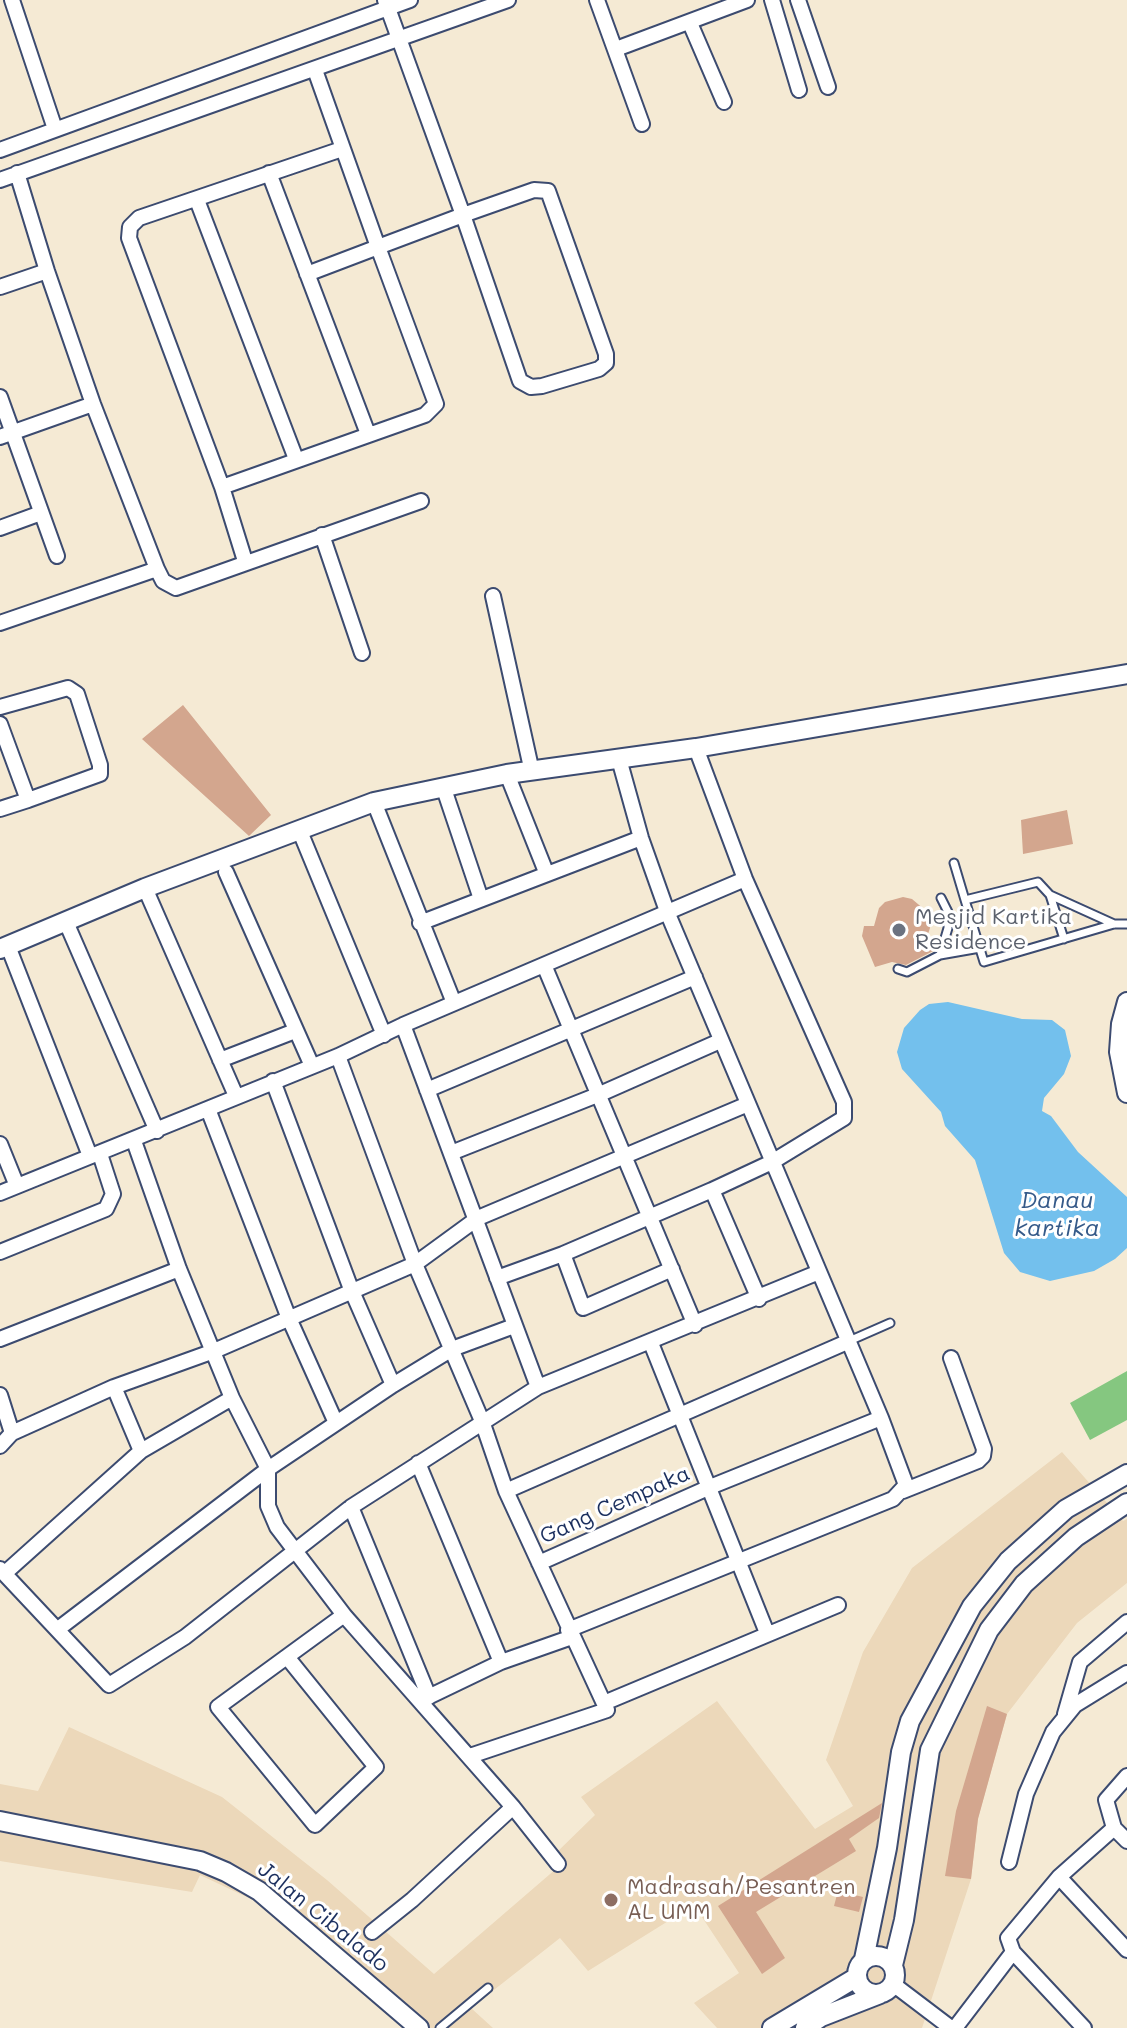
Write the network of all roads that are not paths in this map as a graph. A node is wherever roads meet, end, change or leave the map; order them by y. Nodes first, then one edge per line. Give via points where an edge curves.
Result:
1 (12, 0) edge
2 (410, 0) edge
3 (508, 0) edge
4 (597, 0) edge
5 (747, 0) edge
6 (772, 0) edge
7 (798, 0) edge
8 (386, 4) edge
9 (690, 23) junction
10 (399, 39) junction
11 (616, 49) junction
12 (315, 70) junction
13 (828, 87) dead end
14 (799, 90) dead end
15 (724, 102) dead end
16 (642, 124) dead end
17 (55, 129) junction
18 (342, 149) junction
19 (0, 150) edge
20 (17, 173) junction
21 (269, 173) junction
22 (0, 180) edge
23 (197, 200) junction
24 (463, 215) junction
25 (378, 247) junction
26 (47, 271) junction
27 (307, 274) junction
28 (0, 287) edge
29 (0, 397) edge
30 (93, 404) junction
31 (368, 434) junction
32 (7, 435) edge
33 (296, 459) junction
34 (222, 487) junction
35 (421, 501) dead end
36 (41, 513) junction
37 (0, 528) edge
38 (322, 535) junction
39 (57, 556) dead end
40 (245, 561) junction
41 (157, 569) junction
42 (493, 596) dead end
43 (0, 623) edge
44 (362, 653) dead end
45 (1127, 674) edge
46 (0, 707) edge
47 (0, 724) edge
48 (696, 748) junction
49 (619, 759) junction
50 (532, 772) junction
51 (507, 774) junction
52 (443, 786) junction
53 (28, 800) junction
54 (374, 802) junction
55 (0, 809) edge
56 (299, 829) junction
57 (641, 838) junction
58 (954, 863) dead end
59 (226, 872) dead end
60 (546, 872) junction
61 (745, 879) junction
62 (145, 888) junction
63 (1050, 895) junction
64 (941, 898) dead end
65 (481, 899) junction
66 (965, 900) junction
67 (668, 914) junction
68 (66, 922) junction
69 (420, 923) junction
70 (1114, 924) junction
71 (1127, 924) edge
72 (1064, 939) junction
73 (5, 944) edge
74 (980, 948) junction
75 (940, 955) junction
76 (544, 965) junction
77 (898, 969) dead end
78 (695, 977) junction
79 (1127, 1002) edge
80 (454, 1003) junction
81 (403, 1025) junction
82 (570, 1030) junction
83 (295, 1031) junction
84 (384, 1035) junction
85 (720, 1041) junction
86 (338, 1056) junction
87 (220, 1060) junction
88 (312, 1066) junction
89 (273, 1081) junction
90 (427, 1090) junction
91 (1127, 1093) edge
92 (600, 1094) junction
93 (236, 1096) junction
94 (748, 1104) junction
95 (208, 1109) junction
96 (157, 1131) junction
97 (134, 1141) junction
98 (0, 1144) edge
99 (451, 1153) junction
100 (95, 1155) junction
101 (625, 1155) junction
102 (772, 1162) junction
103 (17, 1186) junction
104 (712, 1190) junction
105 (0, 1193) edge
106 (651, 1216) junction
107 (478, 1218) junction
108 (0, 1252) edge
109 (563, 1254) junction
110 (415, 1264) junction
111 (179, 1269) junction
112 (672, 1269) junction
113 (819, 1272) junction
114 (497, 1278) junction
115 (351, 1289) junction
116 (759, 1299) junction
117 (288, 1316) junction
118 (890, 1323) dead end
119 (695, 1325) junction
120 (514, 1326) junction
121 (0, 1339) edge
122 (847, 1342) junction
123 (651, 1343) junction
124 (452, 1349) junction
125 (214, 1351) junction
126 (951, 1358) dead end
127 (393, 1385) junction
128 (114, 1387) junction
129 (538, 1387) junction
130 (0, 1395) edge
131 (232, 1398) junction
132 (680, 1417) junction
133 (881, 1418) junction
134 (482, 1421) junction
135 (336, 1423) junction
136 (12, 1433) junction
137 (0, 1446) edge
138 (141, 1451) junction
139 (418, 1463) junction
140 (268, 1469) junction
141 (1127, 1474) edge
142 (710, 1487) junction
143 (506, 1491) junction
144 (903, 1491) junction
145 (1127, 1503) edge
146 (351, 1507) junction
147 (295, 1552) junction
148 (539, 1563) junction
149 (739, 1564) junction
150 (2, 1571) edge
151 (838, 1605) dead end
152 (344, 1615) junction
153 (1127, 1622) edge
154 (58, 1629) junction
155 (767, 1633) junction
156 (570, 1634) junction
157 (287, 1657) junction
158 (501, 1662) junction
159 (1127, 1673) edge
160 (424, 1699) junction
161 (604, 1703) junction
162 (1065, 1714) junction
163 (470, 1756) junction
164 (1127, 1776) edge
165 (513, 1807) junction
166 (0, 1821) edge
167 (1114, 1828) junction
168 (1127, 1841) edge
169 (1009, 1862) dead end
170 (558, 1864) dead end
171 (1059, 1877) junction
172 (372, 1932) dead end
173 (1127, 1950) edge
174 (1013, 1952) junction
175 (864, 1959) junction
176 (893, 1965) junction
177 (857, 1977) junction
178 (488, 1988) dead end
179 (888, 1989) junction
180 (419, 2028) edge
181 (440, 2028) edge
182 (772, 2028) edge
183 (805, 2028) edge
184 (953, 2028) edge
185 (1084, 2028) edge

1 - 17 street
2 - 8 street
3 - 10 street
4 - 11 street
5 - 9 street
6 - 14 street
7 - 13 street
8 - 10 street
8 - 17 street
9 - 11 street
9 - 15 street
10 - 12 street
10 - 24 street
11 - 16 street
12 - 18 street
12 - 20 street
17 - 19 street
18 - 21 street
18 - 25 street
20 - 22 street
20 - 26 street
21 - 23 street
21 - 27 street
23 - 33 street
23 - 34 street via 139,218 130,227 129,238
24 - 24 street via 520,381 542,386 606,363 548,191 538,189
24 - 25 street
25 - 27 street
25 - 31 street via 436,404 425,415
26 - 28 street
26 - 30 street
27 - 31 street
29 - 32 street
30 - 32 street
30 - 41 street
31 - 33 street
32 - 36 street
33 - 34 street
34 - 40 street
35 - 38 street
36 - 37 street
36 - 39 street
38 - 40 street
38 - 44 street
40 - 41 street via 176,588 163,581
41 - 43 street
42 - 50 street
45 - 48 street
46 - 53 street via 68,688 77,694 100,765 100,774 92,778
47 - 53 street
48 - 49 street
48 - 61 street
49 - 50 street
49 - 57 street
50 - 51 street
51 - 52 street
51 - 60 street
52 - 54 street
52 - 65 street
53 - 55 street
54 - 56 street
54 - 69 street
56 - 62 street
56 - 84 street
57 - 60 street
57 - 67 street
58 - 66 lane
59 - 83 street
60 - 65 street
61 - 67 street
61 - 102 street via 845,1112 839,1122
62 - 68 street
62 - 87 street
63 - 66 lane via 1038,882
63 - 70 lane
63 - 72 lane
64 - 75 lane via 948,928
65 - 69 street
66 - 74 lane
67 - 76 street
67 - 78 street
68 - 73 street
68 - 96 street
69 - 80 street
70 - 71 lane
70 - 72 lane
72 - 74 lane via 984,962
73 - 100 street
74 - 75 lane
75 - 77 lane via 918,969
76 - 80 street
76 - 82 street
78 - 82 street
78 - 85 street
79 - 91 street via 1119,1052
80 - 81 street
81 - 84 street
81 - 90 street
82 - 90 street
82 - 92 street
83 - 87 street
83 - 88 street
84 - 86 street
85 - 92 street
85 - 94 street
86 - 88 street
86 - 110 street
87 - 93 street
88 - 89 street
89 - 93 street
89 - 115 street
90 - 99 street
92 - 99 street
92 - 101 street
93 - 95 street
94 - 101 street
94 - 102 street
95 - 96 street
95 - 117 street
96 - 97 street
97 - 100 street
97 - 111 street
98 - 103 street
99 - 107 street
100 - 103 street
100 - 108 street via 113,1194 106,1209
101 - 106 street
101 - 107 street
102 - 104 street
102 - 113 street
103 - 105 street
104 - 106 street
104 - 116 street
106 - 109 street
106 - 112 street
107 - 110 street
107 - 114 street
109 - 112 street via 583,1308
109 - 114 street
110 - 115 street
110 - 124 street
111 - 121 street
111 - 125 street
112 - 119 street
113 - 116 street
113 - 122 street
114 - 120 street
115 - 117 street
115 - 127 street
116 - 119 street
117 - 125 street
117 - 135 street
118 - 122 lane
119 - 123 street
120 - 124 street
120 - 129 street
122 - 132 street
122 - 133 street
123 - 129 street
123 - 132 street
124 - 127 street
124 - 134 street
125 - 128 street
125 - 131 street
126 - 144 street via 983,1456
127 - 135 street
128 - 136 street
128 - 138 street
129 - 134 street
130 - 136 street
131 - 138 street
131 - 140 street
132 - 142 street
132 - 143 street
133 - 142 street, Gang Cempaka
133 - 144 street via 906,1478
134 - 139 street
134 - 143 street
135 - 140 street
136 - 137 street
138 - 150 street
139 - 146 street
139 - 158 street
140 - 147 street via 268,1506
140 - 154 street
141 - 175 street via 1066,1509 1008,1561 972,1606 910,1721
142 - 148 street, Gang Cempaka
142 - 149 street
143 - 148 street
144 - 149 street
145 - 176 street via 1076,1537 1024,1584 989,1630 930,1750
146 - 147 street
146 - 160 street
147 - 152 street
147 - 154 street via 185,1637 109,1685
148 - 156 street
149 - 155 street
149 - 156 street
150 - 154 street
151 - 155 street
152 - 157 street
152 - 160 street
153 - 162 street via 1080,1662
155 - 161 street
156 - 158 street
156 - 161 street
157 - 157 street via 218,1707 315,1825 376,1767
158 - 160 street
159 - 162 street
160 - 163 street
161 - 163 street via 607,1710
162 - 169 street via 1026,1794
163 - 165 street
164 - 167 street via 1106,1800
165 - 170 street
165 - 172 street
166 - 180 street, Jalan Cibalado via 200,1861 226,1872 259,1891
167 - 168 street
167 - 171 street
171 - 173 street
171 - 174 street via 1008,1938
174 - 184 street
174 - 185 street
175 - 176 street via 877,1955
175 - 177 street
176 - 179 street
177 - 179 street via 869,1993
177 - 182 street
178 - 181 lane
179 - 183 street
179 - 184 street

